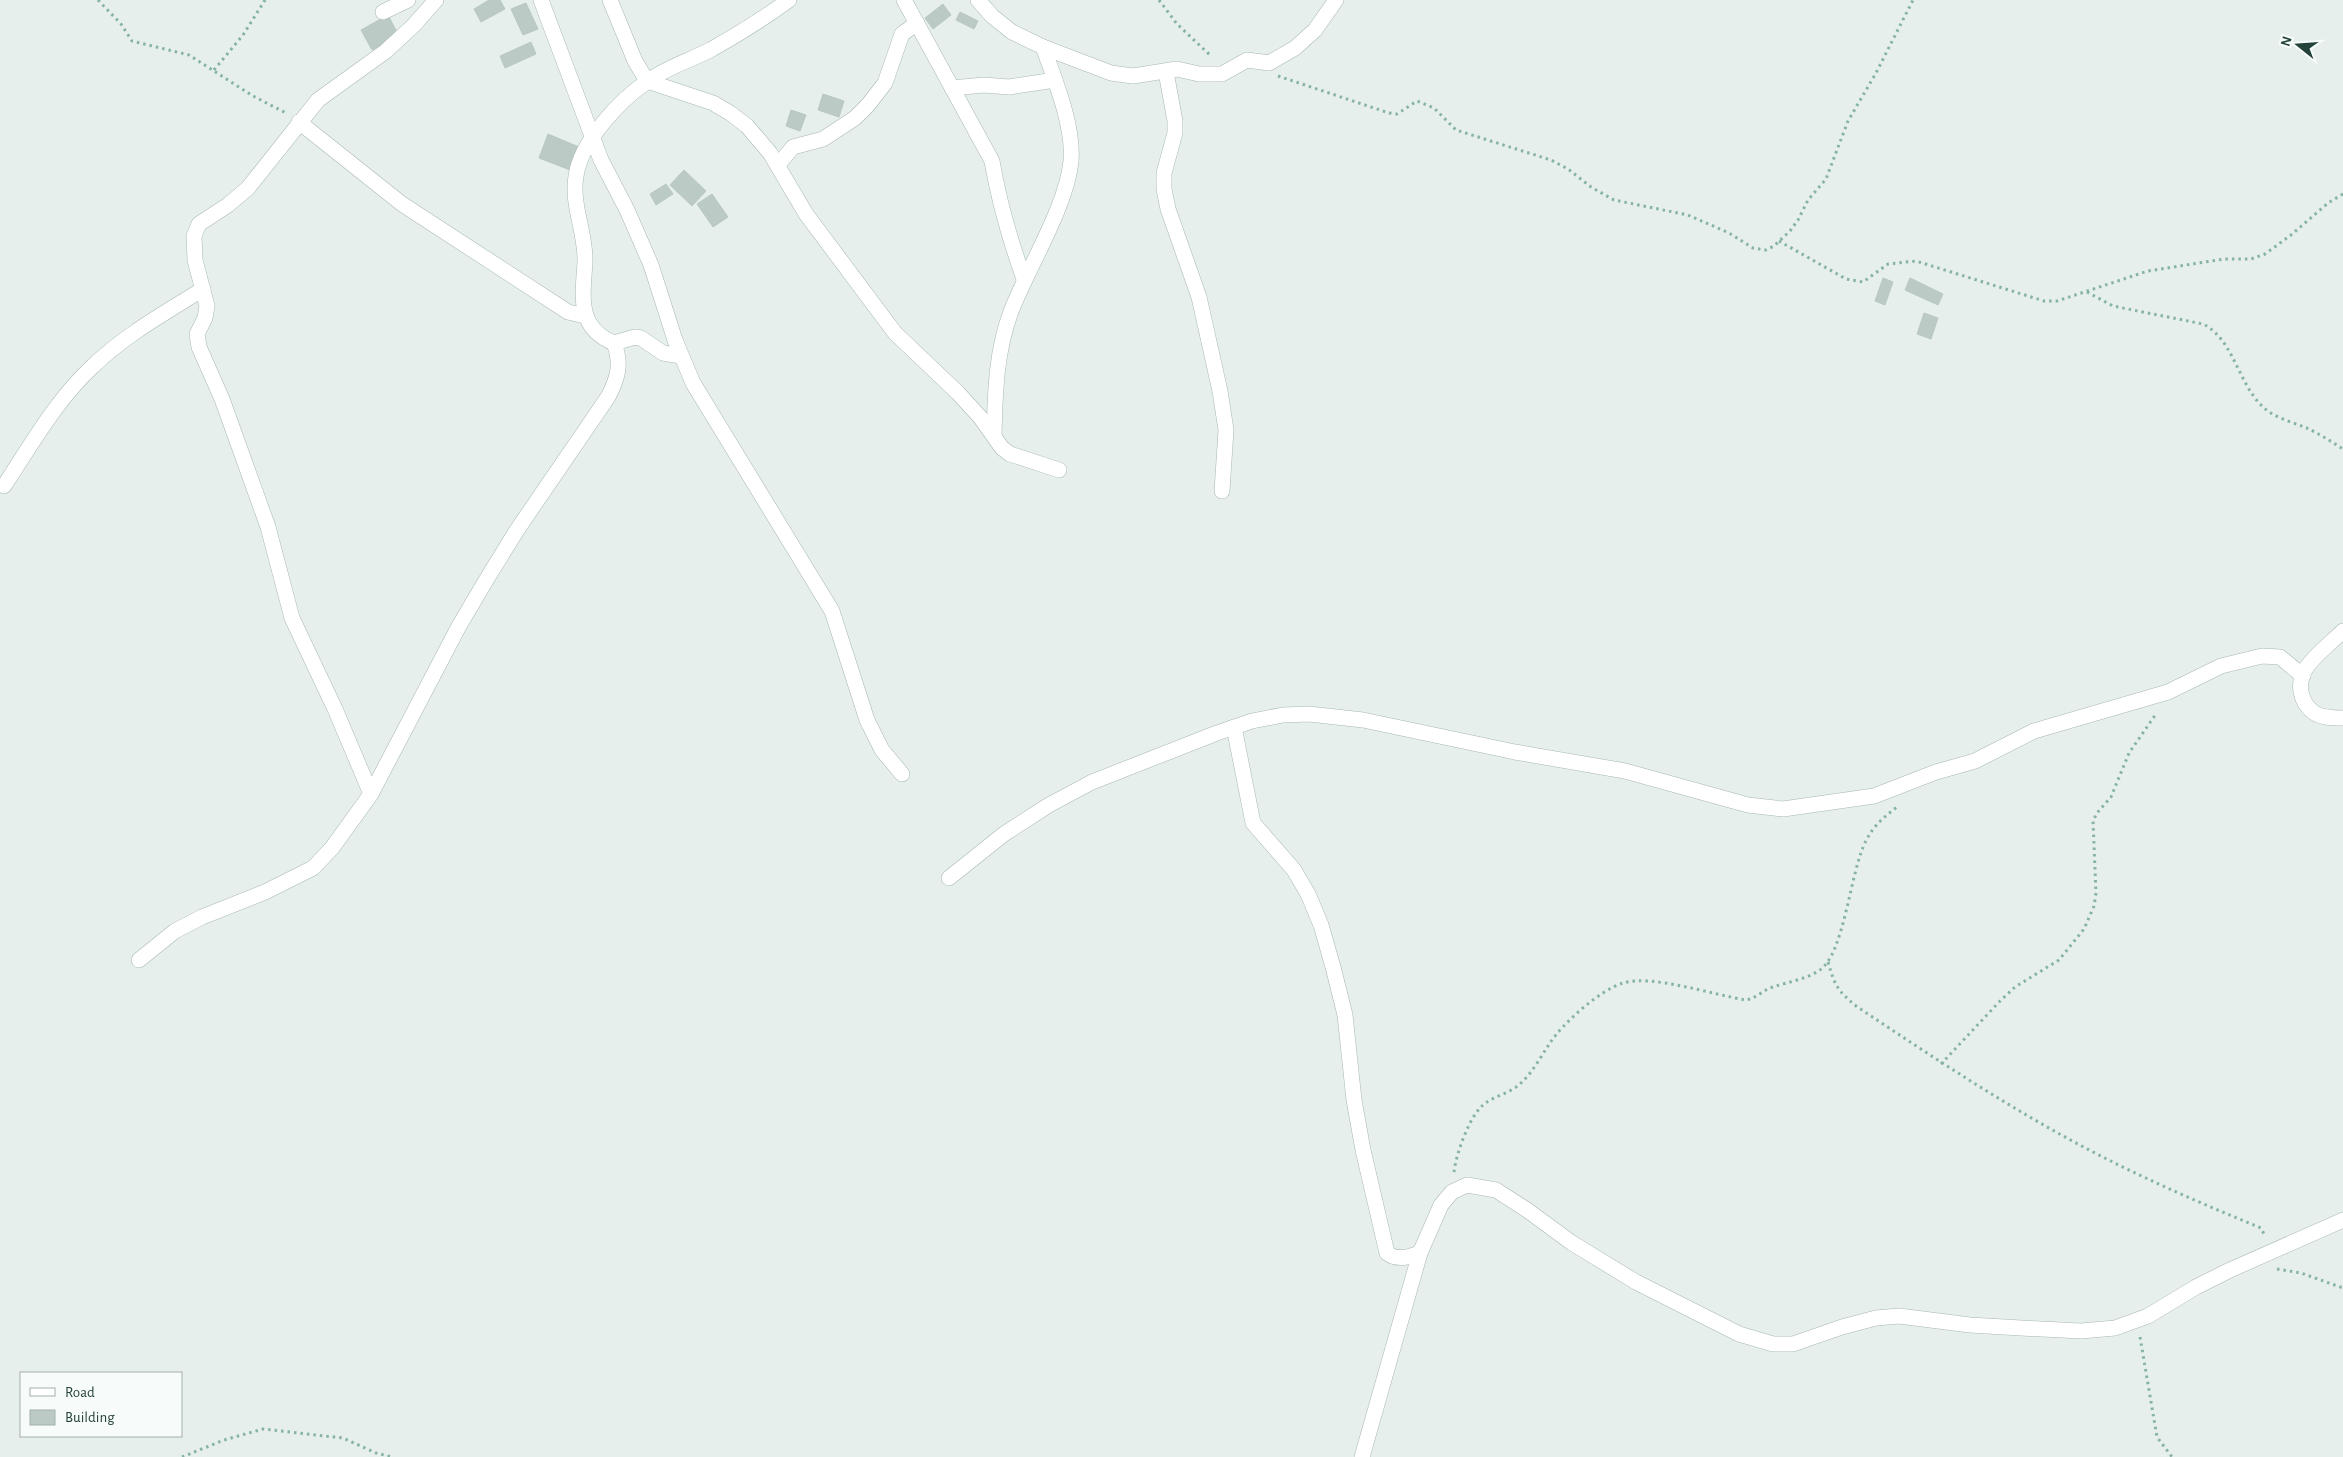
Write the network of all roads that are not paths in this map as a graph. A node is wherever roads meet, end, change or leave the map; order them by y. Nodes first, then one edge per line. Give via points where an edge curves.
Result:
1 (408, 0) edge
2 (436, 0) edge
3 (541, 0) edge
4 (610, 0) edge
5 (789, 0) edge
6 (904, 0) edge
7 (978, 0) edge
8 (1336, 0) edge
9 (383, 12) dead end
10 (917, 23) junction
11 (1044, 47) junction
12 (1166, 72) junction
13 (1055, 80) junction
14 (647, 82) junction
15 (952, 88) junction
16 (299, 122) junction
17 (592, 137) junction
18 (778, 165) junction
19 (1024, 279) junction
20 (203, 289) junction
21 (585, 316) junction
22 (614, 343) junction
23 (681, 356) junction
24 (994, 436) junction
25 (1059, 470) dead end
26 (4, 486) dead end
27 (1222, 491) dead end
28 (2343, 630) edge
29 (2303, 676) junction
30 (2343, 718) edge
31 (1234, 727) junction
32 (902, 774) dead end
33 (370, 794) junction
34 (949, 878) dead end
35 (139, 960) dead end
36 (2343, 1220) edge
37 (1420, 1253) junction
38 (1362, 1457) edge

1 - 9 street
2 - 16 street via 386,51 318,100
3 - 17 street
4 - 14 street
5 - 14 street via 738,34
6 - 10 street
7 - 11 street via 1012,32
8 - 12 street via 1315,30 1282,57 1269,63 1247,60 1222,74 1199,74 1182,69
10 - 15 street
10 - 18 street via 902,34 885,83 862,111 823,139 793,147
11 - 12 street via 1112,73 1133,76
11 - 13 street
12 - 27 street via 1175,133 1164,173 1164,189 1198,297 1220,391 1226,430
13 - 15 street
13 - 19 street via 1071,161 1052,220
14 - 17 street
14 - 18 street via 704,100 730,113 759,139
15 - 19 street via 992,161 995,186
16 - 20 street via 248,188 196,228 193,247
16 - 21 street via 402,204 568,312
17 - 21 street via 578,161 575,177 577,212 585,252
17 - 23 street via 651,265
18 - 24 street via 806,214 894,333 958,393
19 - 24 street via 1002,341 995,388
20 - 26 street via 116,346 93,366 56,409
20 - 33 street via 206,312 197,334 199,347 222,399 268,527 292,618
21 - 22 street via 598,334
22 - 23 street via 641,338 663,353
22 - 33 street via 620,366 608,397 488,577
23 - 32 street via 722,432 772,508 832,611 867,720 882,750
24 - 25 street via 1010,454
28 - 29 street via 2305,669
29 - 30 street via 2300,685 2304,702 2313,712
29 - 31 street via 2280,658 2262,656 2222,666 2172,690 2034,731 1975,761 1874,796 1783,809 1748,805 1625,771 1363,720 1309,714 1283,715 1252,720
31 - 34 street via 1133,765 1057,800 1004,834
31 - 37 street via 1253,824 1294,870 1308,894 1328,950 1345,1015 1354,1100 1387,1253 1393,1258 1400,1258
33 - 35 street via 332,848 313,868 258,896 175,931
36 - 37 street via 2272,1250 2196,1287 2137,1321 2115,1328 2081,1331 1970,1325 1899,1316 1876,1318 1793,1344 1773,1344 1739,1334 1636,1282 1572,1243 1496,1190 1466,1185 1452,1192 1441,1205
37 - 38 street

